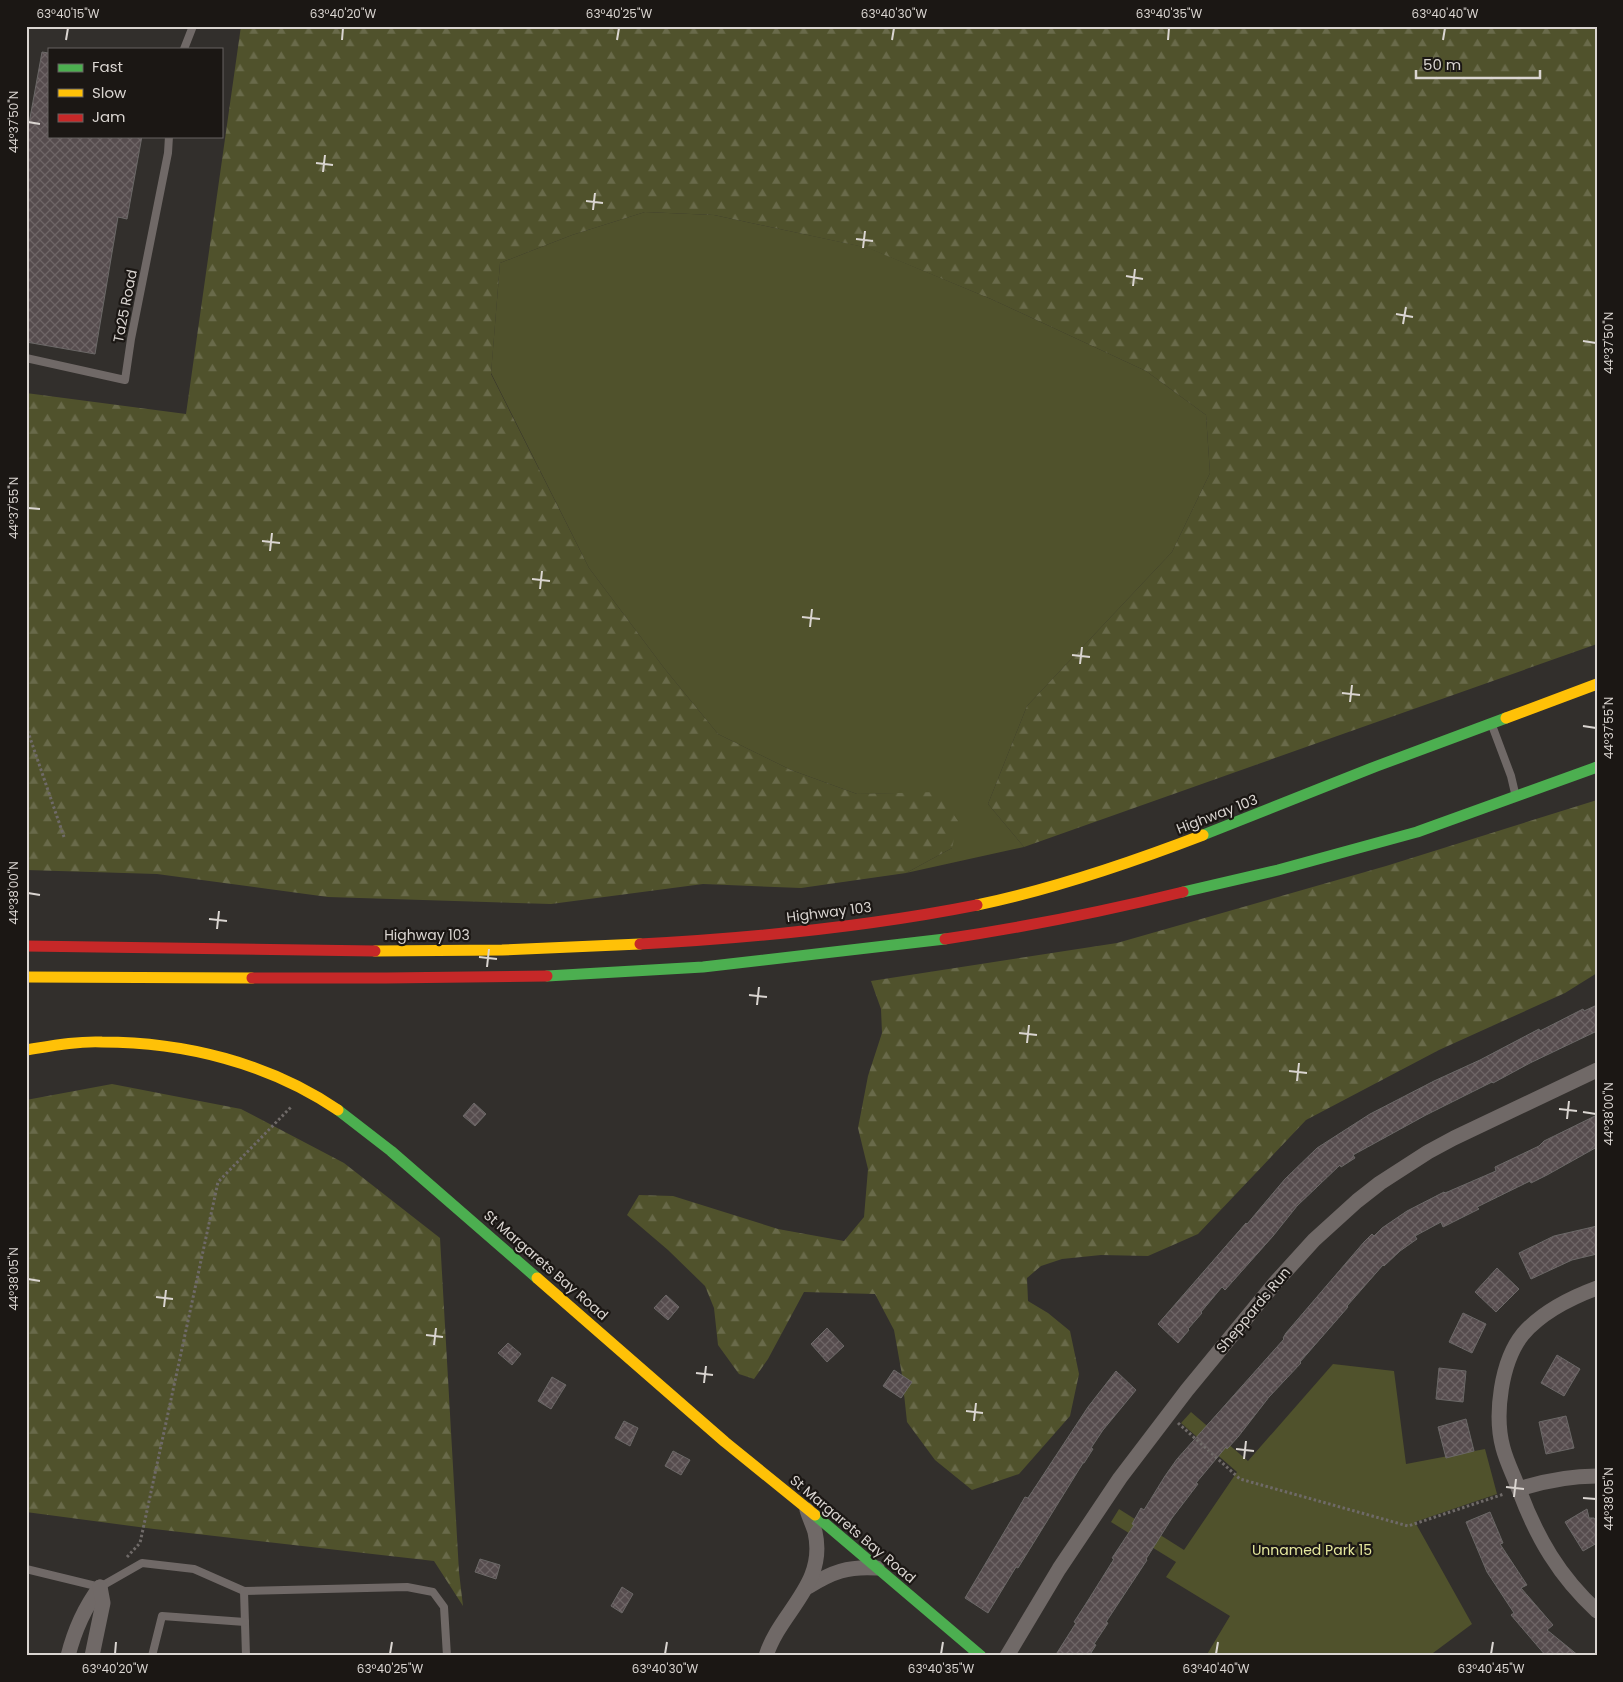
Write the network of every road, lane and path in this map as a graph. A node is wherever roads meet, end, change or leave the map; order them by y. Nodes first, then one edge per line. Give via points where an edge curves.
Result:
1 (193, 26) edge
2 (184, 48) edge
3 (169, 138) edge
4 (26, 358) edge
5 (1597, 684) edge
6 (1492, 724) junction
7 (26, 726) edge
8 (1597, 767) edge
9 (1516, 797) junction
10 (64, 837) dead end
11 (26, 946) edge
12 (26, 977) edge
13 (360, 978) junction
14 (130, 989) dead end
15 (26, 1050) edge
16 (1597, 1070) edge
17 (306, 1091) junction
18 (1597, 1288) edge
19 (1169, 1414) junction
20 (1597, 1476) edge
21 (1519, 1489) junction
22 (805, 1506) junction
23 (127, 1557) dead end
24 (878, 1568) junction
25 (26, 1569) edge
26 (100, 1587) junction
27 (808, 1587) junction
28 (244, 1592) junction
29 (1597, 1611) edge
30 (245, 1622) junction
31 (68, 1656) edge
32 (92, 1656) edge
33 (152, 1656) edge
34 (246, 1656) edge
35 (448, 1656) edge
36 (766, 1656) edge
37 (981, 1656) edge
38 (1007, 1656) edge

1 - 2 lane
3 - 4 lane, Ta25 Road via 125,380
5 - 6 main road, Highway 103
6 - 9 lane
6 - 11 main road, Highway 103 via 1109,869 987,903 903,918 720,940 570,948 403,950
7 - 10 path
8 - 9 main road
9 - 13 main road via 1410,834 1237,881 1105,911 960,937 650,971
12 - 13 main road
13 - 14 main road via 336,985
15 - 17 main road, St Margarets Bay Road via 49,1044 107,1040 164,1046 246,1064
16 - 19 street, Sheppards Run via 1428,1152 1357,1201 1294,1261
17 - 22 main road, St Margarets Bay Road via 369,1132 725,1442
17 - 23 path via 218,1182 140,1543
18 - 21 street via 1557,1306 1535,1323 1522,1335 1512,1356 1504,1377 1499,1423 1504,1453
19 - 21 path via 1240,1479 1408,1526
19 - 38 street, Sheppards Run via 1099,1509
20 - 21 street via 1540,1482
21 - 29 street via 1548,1553 1574,1588
22 - 24 main road, St Margarets Bay Road
22 - 27 street via 815,1532 817,1550 815,1569
24 - 27 street via 843,1570
24 - 37 main road, St Margarets Bay Road
25 - 26 lane
26 - 28 lane via 142,1563 194,1568
26 - 31 street via 90,1600
26 - 32 street via 103,1603
27 - 36 street via 788,1613
28 - 30 lane
28 - 35 lane via 406,1587 433,1592 444,1607
30 - 33 lane via 162,1616
30 - 34 lane

